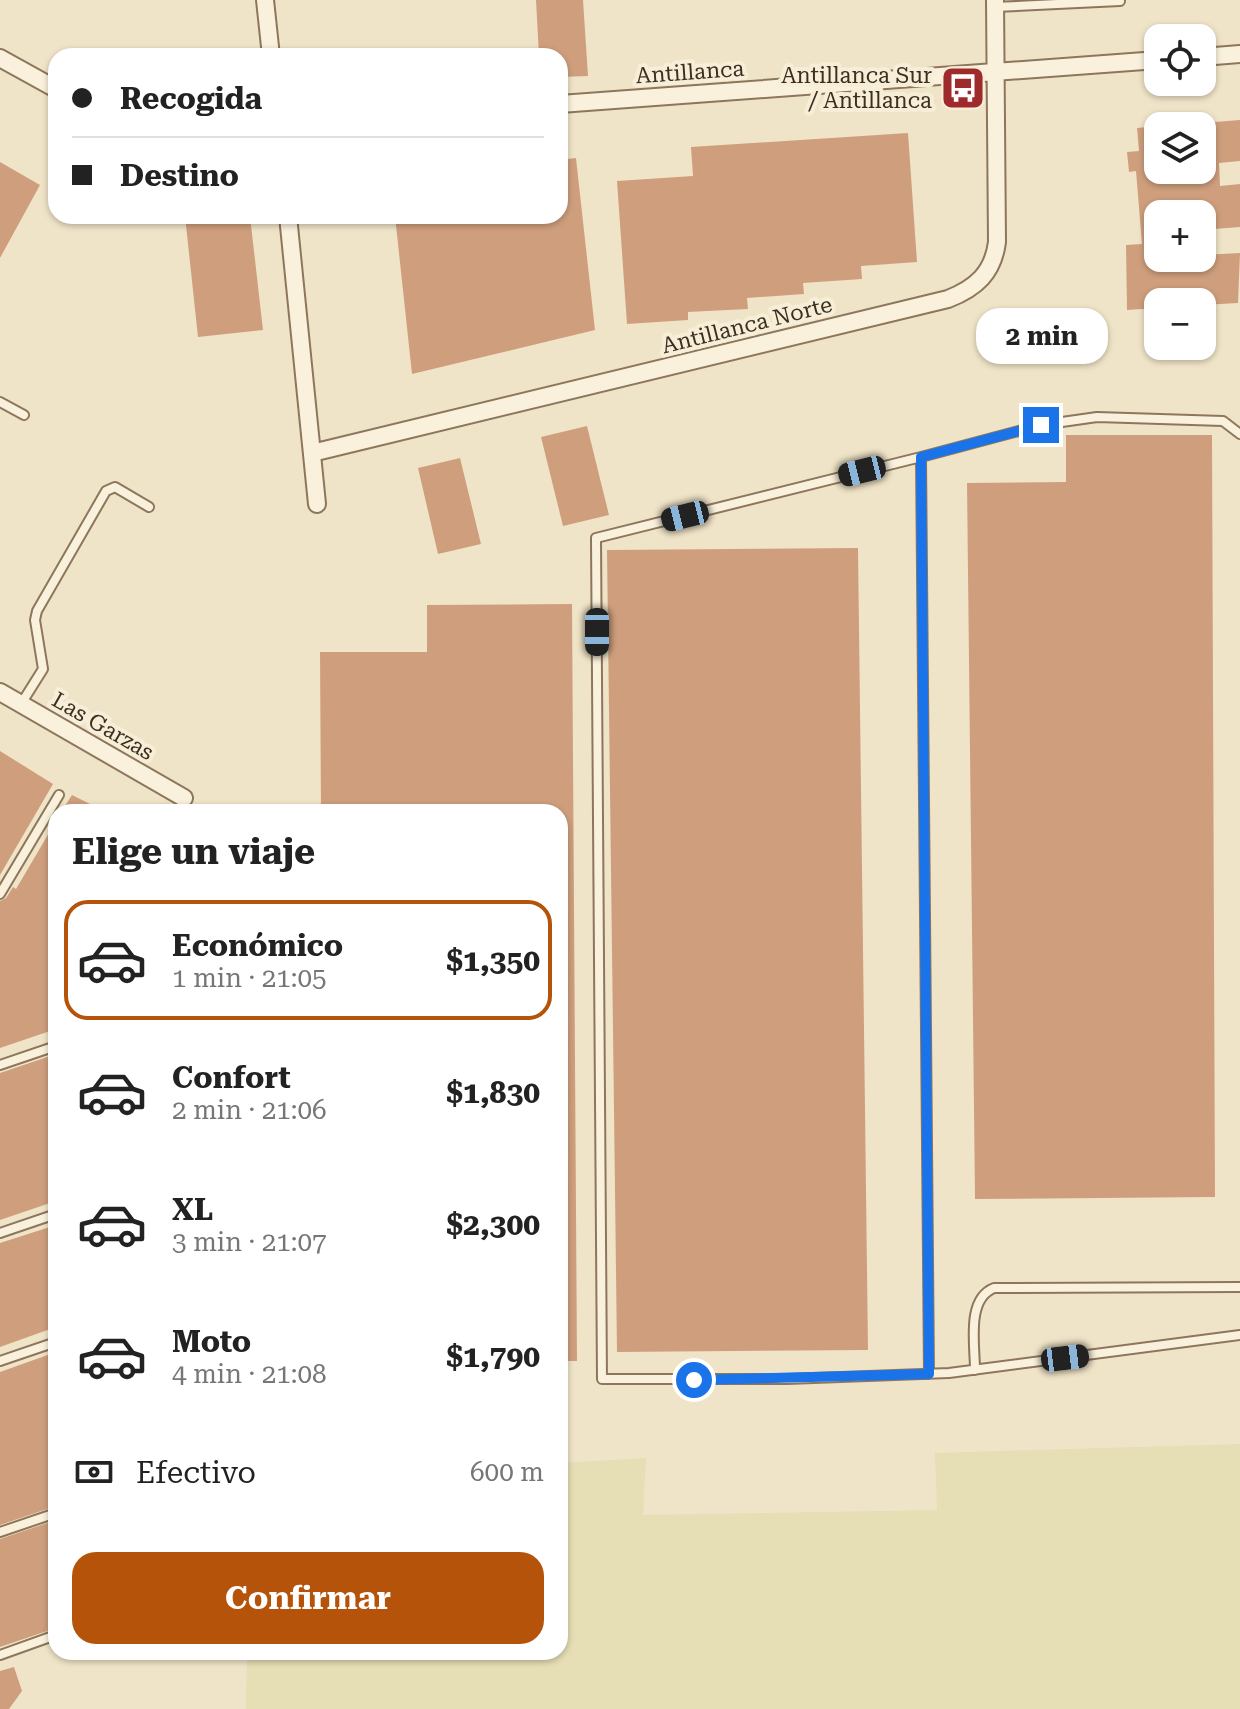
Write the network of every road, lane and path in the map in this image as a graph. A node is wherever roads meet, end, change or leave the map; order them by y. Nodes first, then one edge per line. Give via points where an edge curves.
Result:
1 (265, 0) edge
2 (1120, 1) edge
3 (1029, 3) edge
4 (995, 4) edge
5 (270, 48) edge
6 (1240, 54) edge
7 (1216, 56) edge
8 (0, 58) edge
9 (1144, 61) edge
10 (996, 71) junction
11 (48, 85) edge
12 (568, 103) edge
13 (289, 224) edge
14 (0, 402) edge
15 (24, 415) dead end
16 (1240, 434) edge
17 (312, 453) junction
18 (921, 457) junction
19 (317, 504) dead end
20 (149, 507) dead end
21 (0, 692) edge
22 (21, 704) junction
23 (59, 795) dead end
24 (184, 798) dead end
25 (54, 804) edge
26 (48, 813) edge
27 (0, 894) edge
28 (48, 1049) edge
29 (0, 1065) edge
30 (48, 1217) edge
31 (0, 1233) edge
32 (1240, 1287) edge
33 (1240, 1335) edge
34 (48, 1345) edge
35 (0, 1361) edge
36 (975, 1370) junction
37 (929, 1374) junction
38 (48, 1516) edge
39 (0, 1532) edge
40 (48, 1638) edge
41 (0, 1655) edge

1 - 5 street
2 - 3 lane
3 - 4 lane
4 - 10 street, Antillanca Norte
6 - 7 street
8 - 11 street
9 - 10 street, Antillanca
10 - 12 street, Antillanca
10 - 17 street, Antillanca Norte via 997,242 990,268 968,290
13 - 17 street
14 - 15 lane
16 - 18 lane via 1223,421 1097,417 1041,425
17 - 19 street
18 - 37 lane
18 - 37 lane via 596,538 602,1379
20 - 22 lane via 115,487 106,491 37,611 43,669
21 - 22 street, Las Garzas
22 - 24 street, Las Garzas
23 - 25 lane
26 - 27 lane
28 - 29 lane
30 - 31 lane
32 - 36 lane via 994,1288 977,1304
33 - 36 lane
34 - 35 lane
36 - 37 lane
38 - 39 lane
40 - 41 lane

